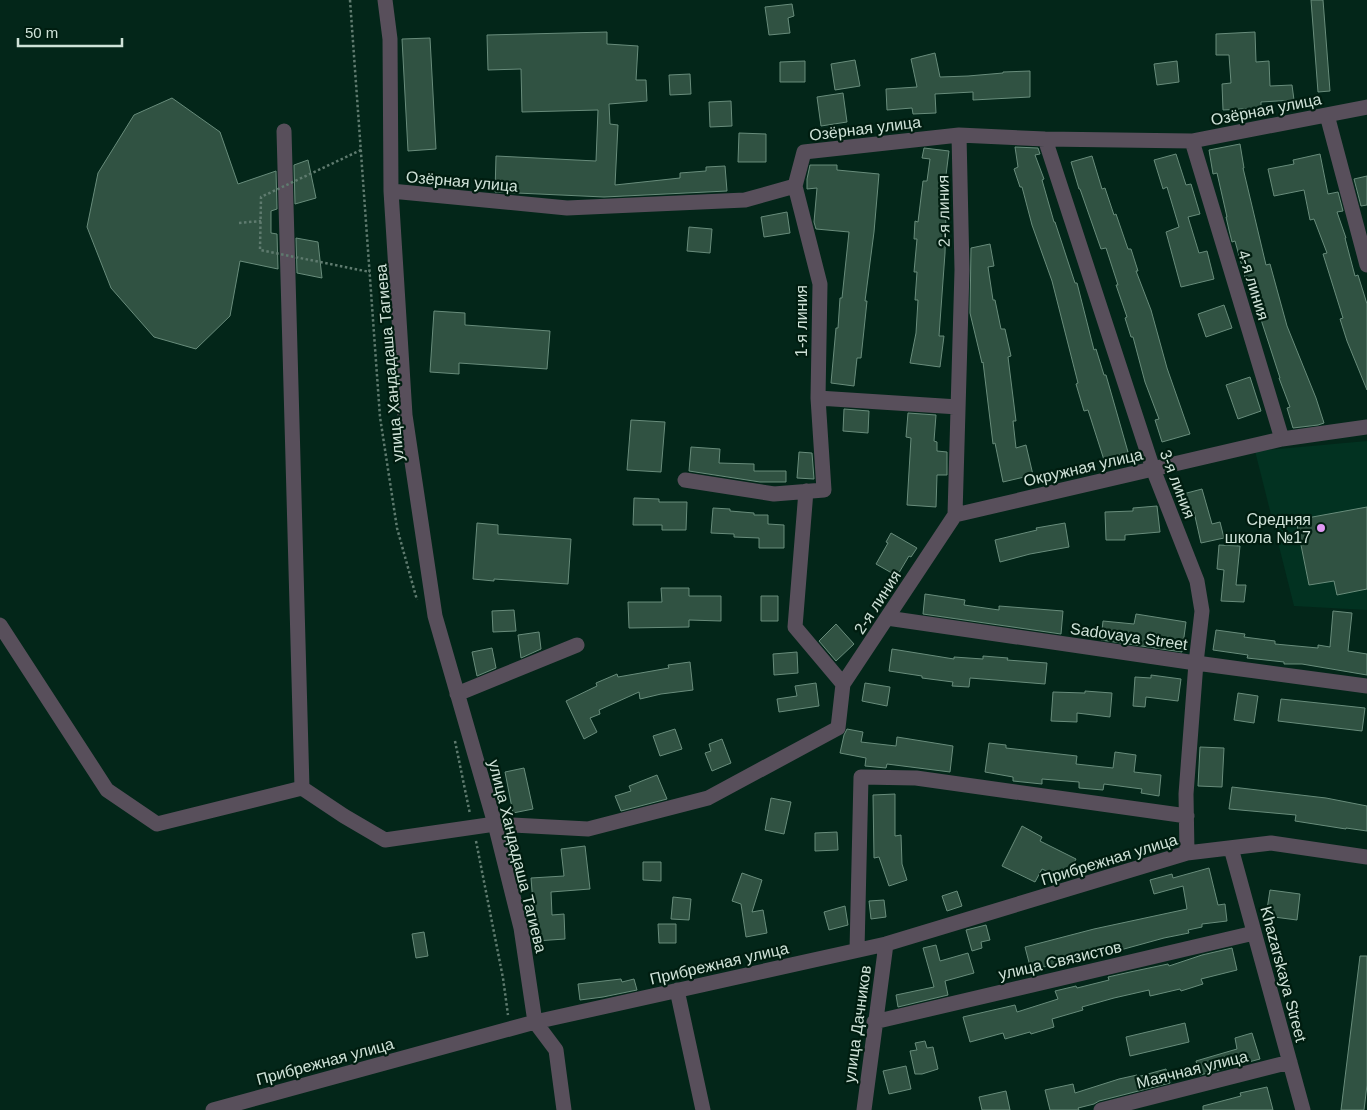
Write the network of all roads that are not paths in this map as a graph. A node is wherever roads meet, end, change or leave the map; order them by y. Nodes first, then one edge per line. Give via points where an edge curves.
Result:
1 (386, 0) edge
2 (1367, 107) edge
3 (1327, 115) junction
4 (284, 131) dead end
5 (959, 135) junction
6 (1045, 139) junction
7 (1192, 141) junction
8 (795, 186) junction
9 (392, 192) junction
10 (1367, 265) edge
11 (818, 398) junction
12 (958, 407) junction
13 (1367, 428) edge
14 (1282, 439) junction
15 (1153, 469) junction
16 (685, 480) dead end
17 (806, 491) junction
18 (955, 515) junction
19 (887, 618) junction
20 (0, 625) edge
21 (577, 645) dead end
22 (1196, 663) junction
23 (843, 684) junction
24 (1367, 686) edge
25 (459, 694) junction
26 (302, 788) junction
27 (1187, 816) junction
28 (497, 824) junction
29 (1232, 848) junction
30 (1187, 853) junction
31 (1367, 857) edge
32 (1254, 933) junction
33 (886, 944) junction
34 (857, 950) junction
35 (677, 990) junction
36 (535, 1022) junction
37 (874, 1022) junction
38 (1290, 1062) junction
39 (213, 1110) edge
40 (564, 1110) edge
41 (703, 1110) edge
42 (864, 1110) edge
43 (1101, 1110) edge
44 (1302, 1110) edge

1 - 9 street, улица Хандадаша Тагиева via 390,39
2 - 3 street, Озёрная улица
3 - 7 street, Озёрная улица
3 - 10 street
4 - 26 street
5 - 6 street, Озёрная улица
5 - 8 street, Озёрная улица via 804,152
5 - 12 street, 2-я линия via 962,270
6 - 7 street, Озёрная улица
6 - 15 street, 3-я линия
7 - 14 street, 4-я линия
8 - 9 street, Озёрная улица via 745,200 567,208
8 - 11 street, 1-я линия via 820,284
9 - 25 street, улица Хандадаша Тагиева via 405,415 435,616
11 - 12 street
11 - 17 street, 1-я линия via 824,490
12 - 18 street, 2-я линия
13 - 14 street, Окружная улица
14 - 15 street, Окружная улица
15 - 18 street, Окружная улица
15 - 22 street, 3-я линия via 1197,581 1202,611
16 - 17 street via 774,494
17 - 23 street via 795,628
18 - 19 street, 2-я линия
19 - 22 street, Sadovaya Street
19 - 23 street, 2-я линия
20 - 26 street via 107,790 157,824
21 - 25 street
22 - 24 street, Sadovaya Street
22 - 27 street, 3-я линия
23 - 28 street, 2-я линия via 838,728 708,798 588,829
25 - 28 street, улица Хандадаша Тагиева
26 - 28 street via 385,840
27 - 30 street, 3-я линия
27 - 34 street via 916,778 861,777
28 - 36 street, улица Хандадаша Тагиева via 521,928
29 - 30 street, Прибрежная улица
29 - 31 street, Прибрежная улица via 1271,843
29 - 32 street, Khazarskaya Street
30 - 33 street, Прибрежная улица
32 - 37 street, улица Связистов
32 - 38 street, Khazarskaya Street
33 - 34 street, Прибрежная улица
33 - 37 street, улица Дачников
34 - 35 street, Прибрежная улица
35 - 36 street, Прибрежная улица
35 - 41 street
36 - 39 street, Прибрежная улица
36 - 40 street via 556,1050
37 - 42 street, улица Дачников
38 - 43 street, Маячная улица
38 - 44 street, Khazarskaya Street

